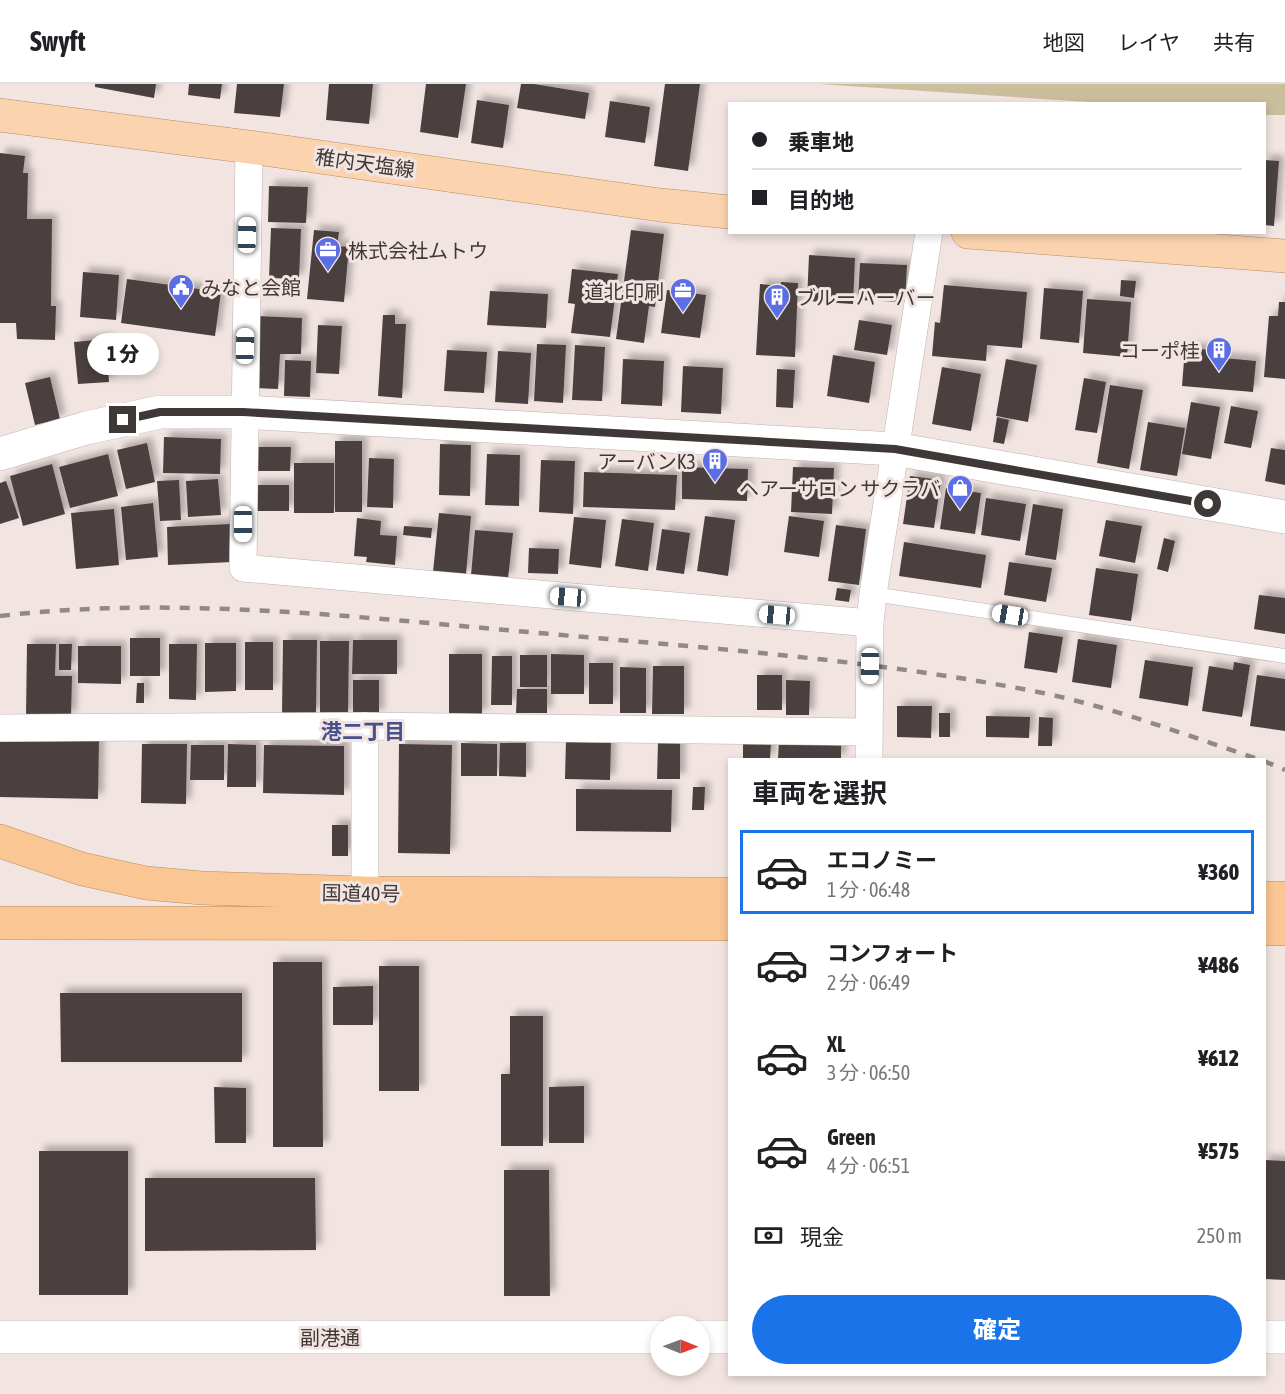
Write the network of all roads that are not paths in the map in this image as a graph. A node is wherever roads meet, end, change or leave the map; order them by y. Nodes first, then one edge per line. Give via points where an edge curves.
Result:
1 (0, 115) edge
2 (249, 147) junction
3 (728, 212) edge
4 (929, 234) edge
5 (994, 234) edge
6 (1285, 256) edge
7 (243, 412) junction
8 (895, 449) junction
9 (0, 454) edge
10 (1285, 517) edge
11 (873, 594) junction
12 (870, 623) junction
13 (1285, 656) edge
14 (365, 726) junction
15 (0, 728) edge
16 (869, 732) junction
17 (869, 758) edge
18 (0, 841) edge
19 (365, 893) junction
20 (728, 894) edge
21 (1266, 898) edge
22 (1285, 898) edge
23 (0, 923) edge
24 (728, 924) edge
25 (1266, 929) edge
26 (1285, 930) edge
27 (0, 1337) edge
28 (650, 1337) edge
29 (710, 1337) edge
30 (728, 1337) edge
31 (1266, 1337) edge
32 (1285, 1337) edge

1 - 2 main road, 稚内天塩線
2 - 3 main road, 稚内天塩線
2 - 7 street
4 - 8 street
5 - 6 main road
7 - 8 street
7 - 9 street via 160,412 86,428
7 - 12 street via 243,568
8 - 10 street
8 - 11 street
11 - 12 street
11 - 13 lane
12 - 16 street
14 - 15 street
14 - 16 street
14 - 19 street
16 - 17 street
18 - 19 highway, 国道40号 via 82,869 146,883
19 - 20 highway, 国道40号
21 - 22 highway
23 - 24 highway, 国道40号
25 - 26 highway
27 - 28 street, 副港通
29 - 30 street
31 - 32 street

